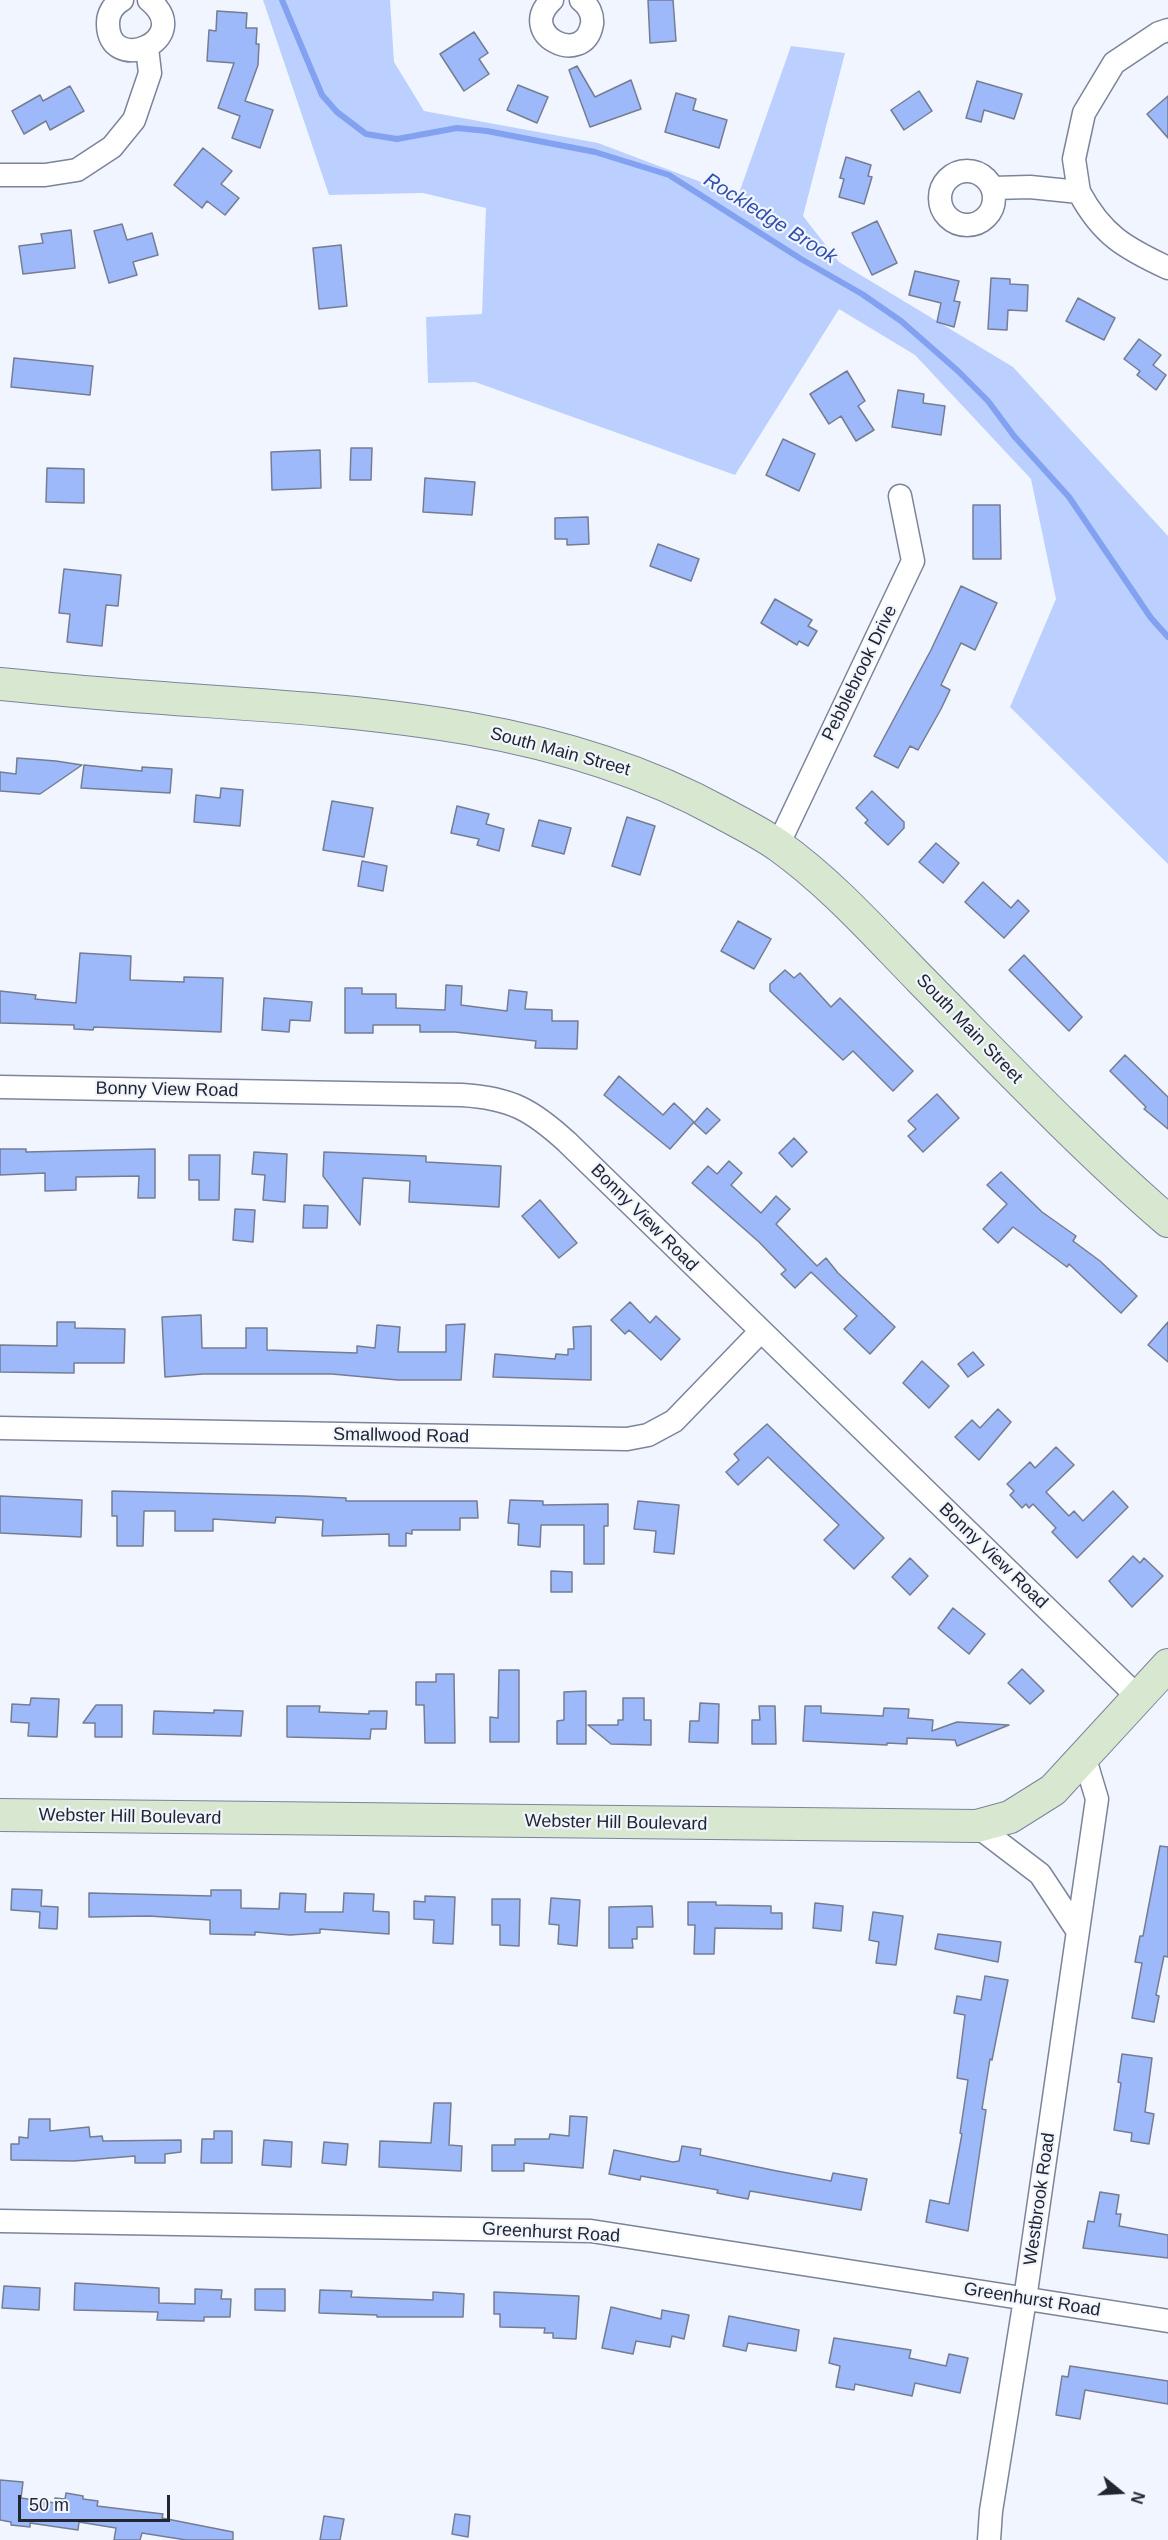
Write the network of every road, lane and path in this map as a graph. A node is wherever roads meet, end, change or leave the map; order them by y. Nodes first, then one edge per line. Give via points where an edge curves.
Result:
1 (122, 0) edge
2 (149, 0) edge
3 (552, 0) edge
4 (581, 0) edge
5 (1168, 30) edge
6 (147, 48) junction
7 (0, 175) edge
8 (993, 188) dead end
9 (1079, 192) junction
10 (1168, 268) edge
11 (900, 496) dead end
12 (0, 684) edge
13 (778, 844) junction
14 (0, 1087) edge
15 (1168, 1221) edge
16 (760, 1332) junction
17 (0, 1428) edge
18 (1168, 1665) edge
19 (1139, 1698) junction
20 (1085, 1759) junction
21 (0, 1815) edge
22 (977, 1826) junction
23 (1077, 1930) junction
24 (0, 2221) edge
25 (1025, 2299) junction
26 (1168, 2321) edge
27 (989, 2540) edge

1 - 6 street via 108,17 110,35 122,47 138,51
2 - 6 street via 160,12 162,29
3 - 4 street via 543,12 543,28 552,41 567,46 582,40 591,27 590,9
5 - 9 street via 1114,63 1084,113 1074,159
6 - 7 street via 150,73 134,120 112,147 77,170
8 - 9 street
9 - 10 street via 1102,227 1121,244
11 - 13 street, Pebblebrook Drive via 913,561
12 - 13 main road, South Main Street via 303,706 454,725 628,769 691,796
13 - 15 main road, South Main Street via 829,886 1100,1162
14 - 16 street, Bonny View Road via 462,1095 513,1103 541,1118 567,1142
16 - 17 street, Smallwood Road via 674,1421 648,1435 627,1439
16 - 19 street, Bonny View Road
18 - 19 main road, Webster Hill Boulevard
19 - 20 main road, Webster Hill Boulevard
20 - 22 main road, Webster Hill Boulevard via 1032,1805 1010,1817
20 - 23 street, Westbrook Road via 1097,1799
21 - 22 main road, Webster Hill Boulevard
22 - 23 street via 1040,1874
23 - 25 street, Westbrook Road
24 - 25 street, Greenhurst Road via 591,2231
25 - 26 street, Greenhurst Road
25 - 27 street, Westbrook Road via 990,2511

